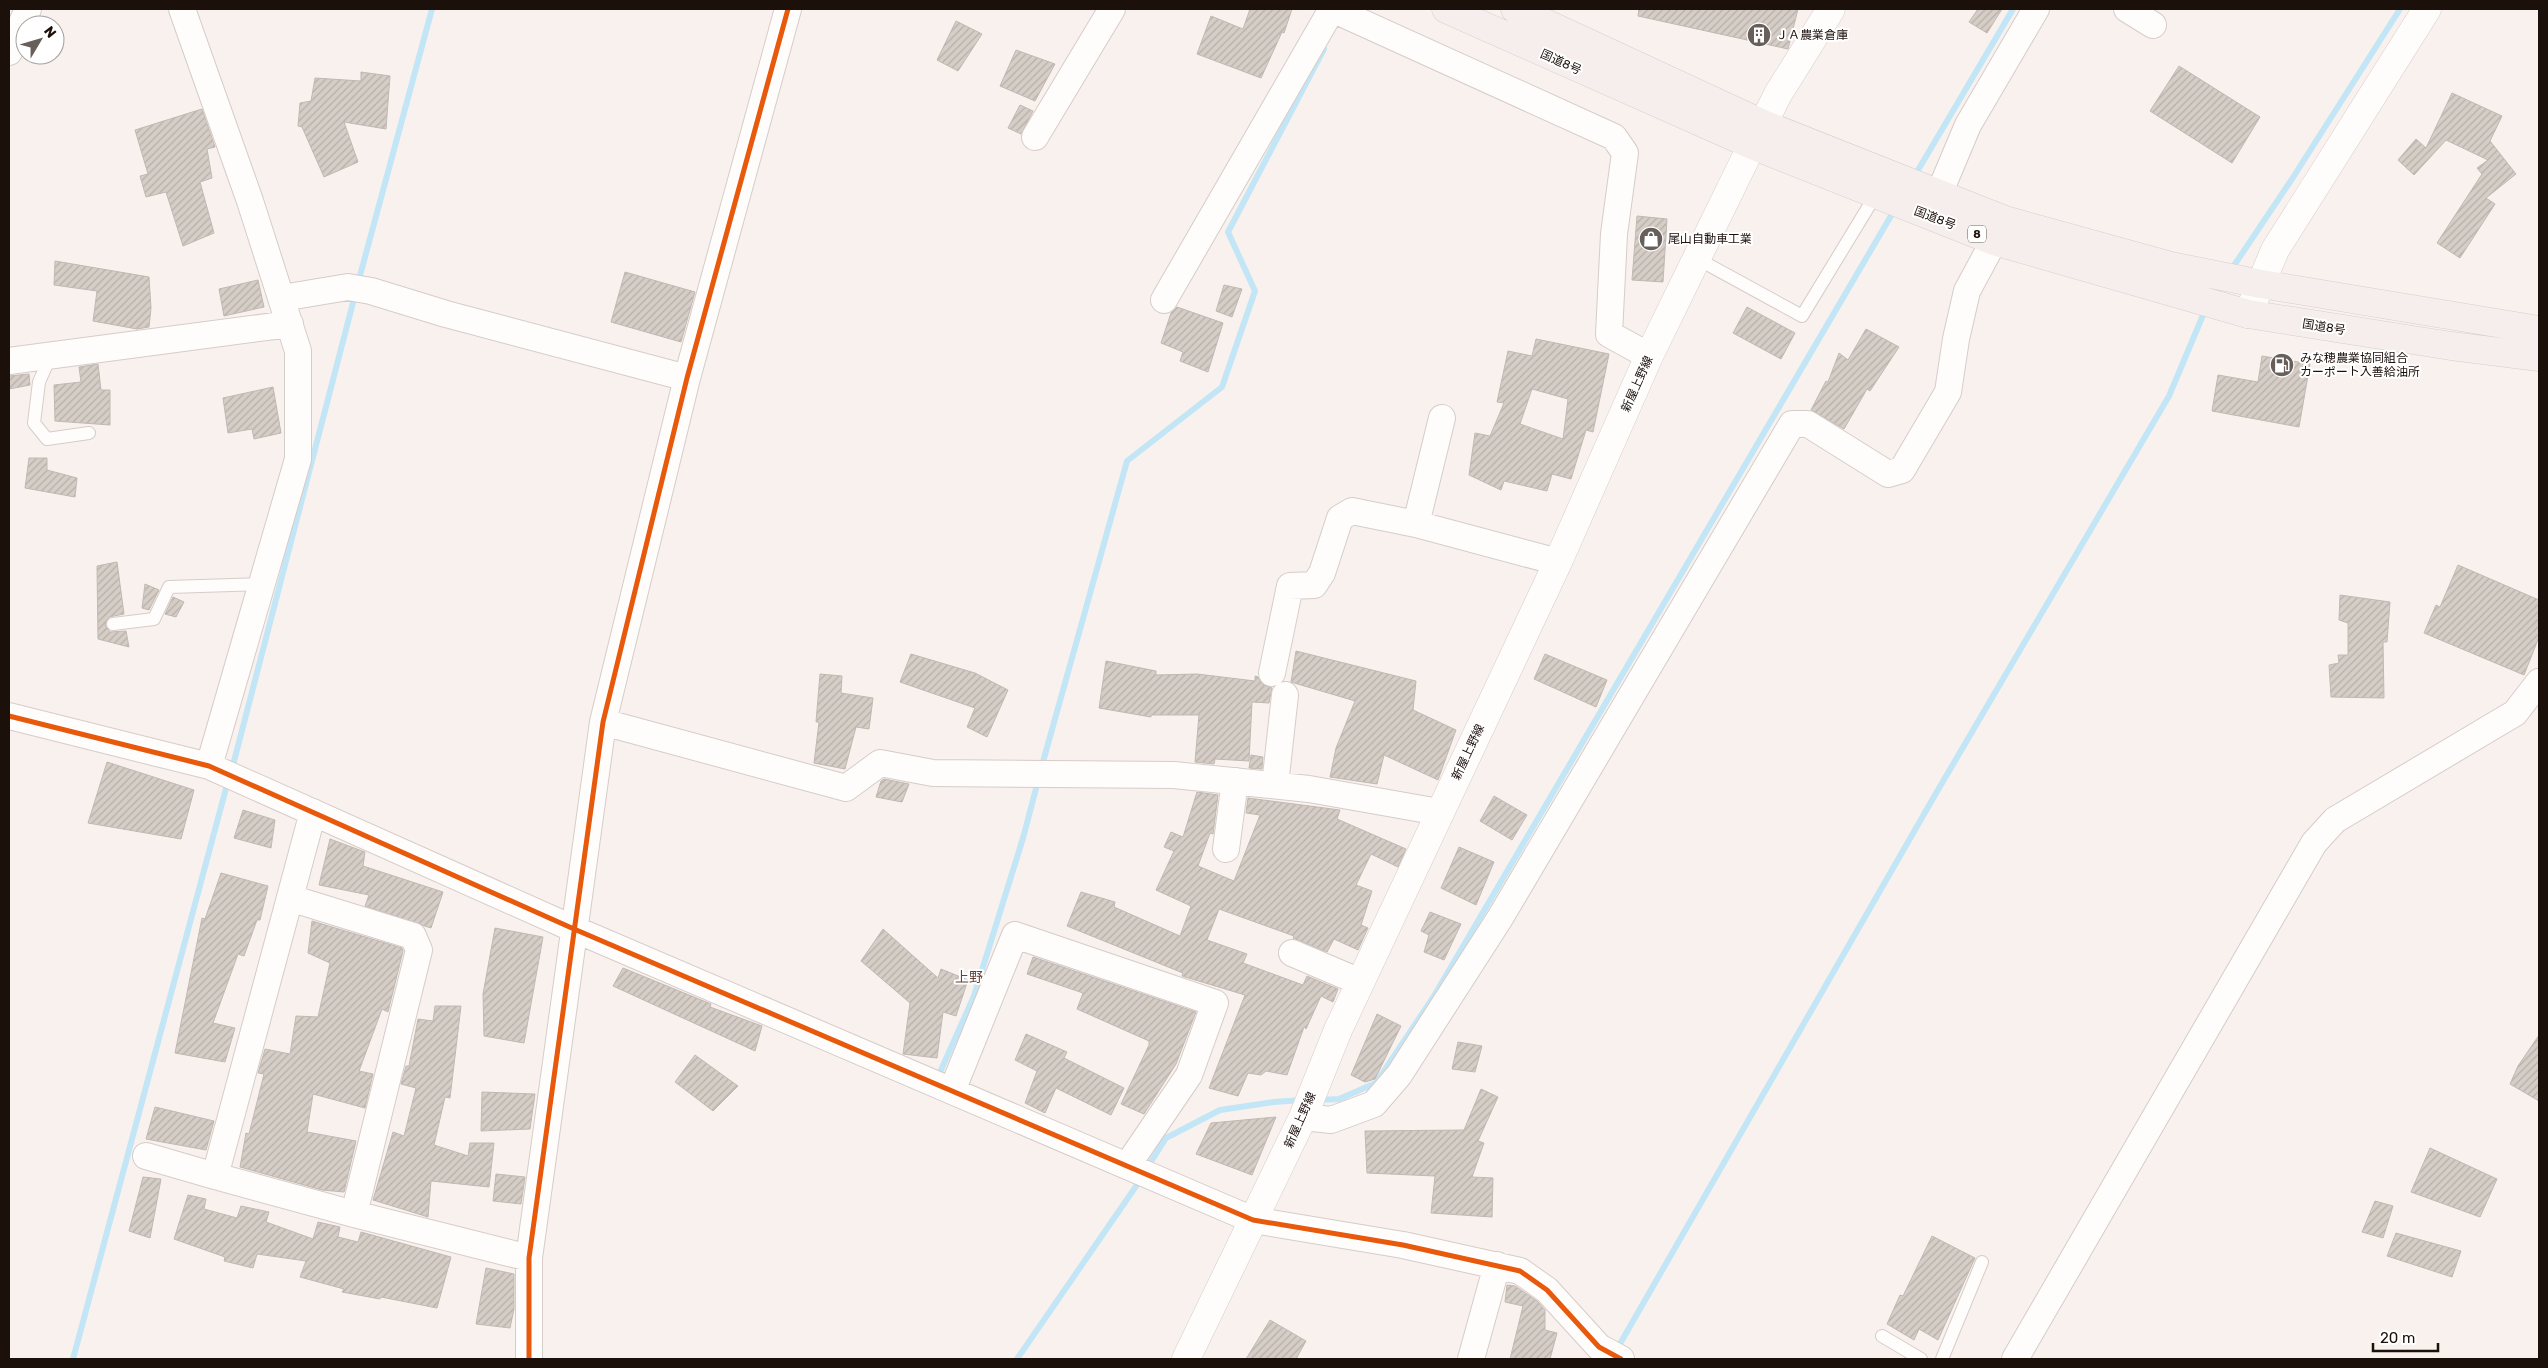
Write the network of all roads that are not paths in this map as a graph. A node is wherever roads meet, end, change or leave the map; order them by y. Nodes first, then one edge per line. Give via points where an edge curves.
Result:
1 (28, 9) edge
2 (182, 9) edge
3 (788, 9) edge
4 (1112, 9) edge
5 (1332, 9) edge
6 (1446, 9) edge
7 (1515, 9) edge
8 (1830, 9) edge
9 (2036, 9) edge
10 (2128, 9) edge
11 (2427, 9) edge
12 (2153, 25) dead end
13 (9, 52) edge
14 (1757, 135) junction
15 (1035, 136) dead end
16 (1875, 196) junction
17 (1934, 204) junction
18 (1994, 241) junction
19 (1696, 258) junction
20 (2261, 284) junction
21 (282, 298) junction
22 (1164, 300) dead end
23 (2248, 314) junction
24 (290, 324) junction
25 (2539, 330) edge
26 (51, 355) junction
27 (1649, 356) junction
28 (2539, 357) edge
29 (9, 361) edge
30 (687, 378) junction
31 (1442, 418) dead end
32 (89, 433) dead end
33 (1416, 524) junction
34 (1558, 562) junction
35 (262, 584) junction
36 (112, 624) dead end
37 (2539, 682) edge
38 (9, 716) edge
39 (603, 722) junction
40 (209, 766) junction
41 (1235, 781) junction
42 (1275, 785) junction
43 (313, 812) junction
44 (1439, 812) junction
45 (1226, 849) dead end
46 (290, 898) junction
47 (574, 929) junction
48 (1292, 953) dead end
49 (1360, 982) junction
50 (952, 1090) junction
51 (1303, 1117) junction
52 (146, 1156) dead end
53 (1127, 1166) junction
54 (215, 1176) junction
55 (354, 1214) junction
56 (1253, 1220) junction
57 (529, 1258) junction
58 (1982, 1262) dead end
59 (1497, 1265) junction
60 (1882, 1336) dead end
61 (529, 1359) edge
62 (1186, 1359) edge
63 (1471, 1359) edge
64 (1621, 1359) edge
65 (1921, 1359) edge
66 (1942, 1359) edge
67 (2015, 1359) edge

1 - 13 street
2 - 21 street
3 - 30 street
4 - 15 street
5 - 22 street
5 - 27 street via 1614,137 1625,153 1614,234 1610,334
6 - 14 highway, 国道8号 / 8
7 - 14 highway, 国道8号 / 8
8 - 14 main road, 新屋上野線
9 - 17 street via 1968,125
10 - 12 street
11 - 20 main road via 2276,250
14 - 16 highway, 国道8号 / 8
14 - 17 highway, 国道8号 / 8
14 - 19 main road, 新屋上野線
16 - 17 highway, 国道8号 / 8
16 - 19 lane via 1802,316
17 - 18 highway, 国道8号 / 8
17 - 20 highway, 国道8号 / 8 via 2171,266
18 - 23 highway, 国道8号 / 8
18 - 51 street via 1967,291 1948,392 1902,470 1888,474 1808,424 1792,424 1500,918 1399,1075 1374,1104 1331,1120
19 - 27 main road, 新屋上野線
20 - 23 main road
20 - 25 highway, 国道8号 / 8
21 - 24 street
21 - 30 street via 348,288 371,291
23 - 28 highway, 国道8号 / 8
24 - 26 street
24 - 35 street via 298,352 298,459
26 - 29 street
26 - 32 lane via 39,382 34,423 47,439
27 - 34 main road, 新屋上野線
30 - 39 street
31 - 33 street
33 - 34 street
33 - 42 street via 1352,511 1340,518 1322,573 1314,586 1290,586 1278,684
34 - 44 main road, 新屋上野線
35 - 36 lane via 169,587 154,619
35 - 40 street
37 - 67 street via 2514,713 2336,820 2314,843
38 - 40 street
39 - 41 street via 846,788 880,763 933,773 1174,774
39 - 47 street
40 - 43 street
41 - 42 street
41 - 45 street
42 - 44 street
43 - 46 street
43 - 47 street
44 - 49 main road, 新屋上野線
46 - 54 street
46 - 55 street via 413,936 419,950
47 - 50 street
47 - 57 street
48 - 49 street
49 - 51 main road, 新屋上野線
50 - 53 street
50 - 53 street via 1016,935 1215,1003 1189,1075
51 - 56 main road, 新屋上野線
52 - 54 street
53 - 56 street
54 - 55 street
55 - 57 street
56 - 59 street
56 - 62 main road, 新屋上野線
57 - 61 street
58 - 66 lane
59 - 63 street
59 - 64 street via 1520,1271 1547,1290 1599,1347
60 - 65 lane

